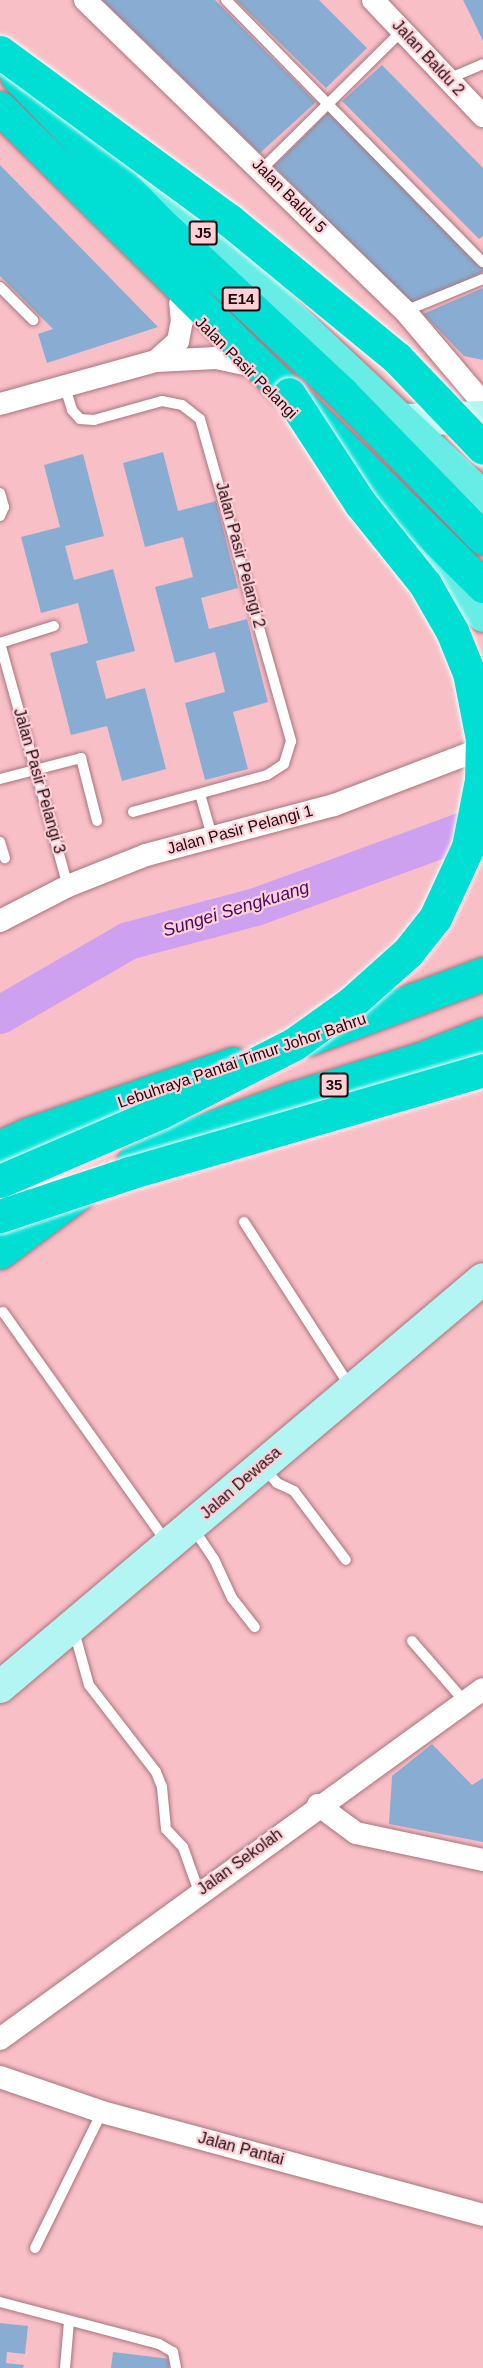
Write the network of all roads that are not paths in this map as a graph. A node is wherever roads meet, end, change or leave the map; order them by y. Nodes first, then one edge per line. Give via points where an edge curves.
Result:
1 (85, 0) edge
2 (226, 0) edge
3 (373, 0) edge
4 (402, 31) junction
5 (0, 45) edge
6 (0, 52) edge
7 (0, 59) edge
8 (483, 64) edge
9 (448, 79) junction
10 (330, 102) junction
11 (0, 108) edge
12 (483, 116) edge
13 (0, 130) edge
14 (262, 169) junction
15 (483, 262) edge
16 (483, 279) edge
17 (0, 286) edge
18 (180, 303) junction
19 (405, 311) junction
20 (33, 320) dead end
21 (156, 361) junction
22 (244, 364) junction
23 (476, 380) edge
24 (65, 387) junction
25 (289, 394) junction
26 (483, 403) edge
27 (0, 404) edge
28 (483, 417) edge
29 (405, 420) junction
30 (483, 430) edge
31 (483, 448) edge
32 (479, 493) edge
33 (0, 494) edge
34 (0, 516) edge
35 (483, 538) edge
36 (483, 586) edge
37 (483, 615) edge
38 (54, 626) dead end
39 (0, 643) edge
40 (483, 748) edge
41 (36, 769) junction
42 (0, 779) edge
43 (200, 794) junction
44 (133, 812) dead end
45 (98, 821) dead end
46 (212, 836) junction
47 (0, 842) edge
48 (5, 858) dead end
49 (68, 885) junction
50 (0, 921) edge
51 (483, 974) edge
52 (483, 1034) edge
53 (483, 1070) edge
54 (0, 1147) edge
55 (0, 1182) edge
56 (0, 1215) edge
57 (244, 1222) dead end
58 (0, 1252) edge
59 (483, 1279) edge
60 (3, 1312) dead end
61 (351, 1389) junction
62 (261, 1466) junction
63 (180, 1535) junction
64 (346, 1560) dead end
65 (73, 1626) junction
66 (255, 1627) dead end
67 (412, 1641) dead end
68 (0, 1687) edge
69 (474, 1695) edge
70 (318, 1805) junction
71 (483, 1860) edge
72 (199, 1892) junction
73 (0, 2039) edge
74 (0, 2077) edge
75 (102, 2112) junction
76 (483, 2215) edge
77 (35, 2248) dead end
78 (0, 2302) edge
79 (69, 2321) junction
80 (64, 2368) edge
81 (176, 2368) edge

1 - 14 street, Jalan Baldu 5
2 - 10 lane
3 - 4 street, Jalan Baldu 2
4 - 9 street, Jalan Baldu 2
4 - 10 lane
5 - 29 main road, J5
6 - 31 highway, bridge via 229,220 397,358
7 - 35 highway, E14 via 160,223 342,393
8 - 9 lane
9 - 12 street, Jalan Baldu 2
10 - 14 lane
10 - 15 lane
11 - 25 highway, E14
13 - 18 main road, Jalan Pasir Pelangi
14 - 19 street, Jalan Baldu 5
16 - 19 lane
17 - 20 lane
18 - 21 street via 178,341
18 - 22 main road, Jalan Pasir Pelangi
19 - 23 street, Jalan Baldu 5
21 - 22 street via 216,358
21 - 24 street
22 - 37 main road, Jalan Pasir Pelangi
23 - 26 street, Jalan Baldu 5
24 - 27 street
24 - 43 lane, Jalan Pasir Pelangi 2 via 72,410 80,419 94,420 162,401 182,405 201,419 210,443 291,741 284,764 267,775
25 - 36 highway, E14, bridge
25 - 55 highway, bridge via 360,503 425,584 452,631 469,672 482,739 481,780 468,847 435,918 408,952 351,1003 294,1044 162,1111
28 - 29 street
29 - 32 main road, J5
30 - 32 street via 474,452
33 - 34 lane via 4,507
38 - 39 lane
39 - 41 lane, Jalan Pasir Pelangi 3
40 - 46 street, Jalan Pasir Pelangi 1 via 334,805
41 - 42 lane
41 - 45 lane via 81,758
41 - 49 lane, Jalan Pasir Pelangi 3
43 - 44 lane, Jalan Pasir Pelangi 2
43 - 46 lane
46 - 49 street, Jalan Pasir Pelangi 1 via 146,855
47 - 48 lane
49 - 50 street, Jalan Pasir Pelangi 1
51 - 54 highway, Lebuhraya Pantai Timur Johor Bahru via 391,1011 28,1134
52 - 58 highway, 35 via 423,1058 293,1098 186,1137 79,1193
53 - 56 highway, bridge
57 - 61 lane
59 - 61 street, Jalan Dewasa
60 - 63 lane
61 - 62 street, Jalan Dewasa
62 - 63 street, Jalan Dewasa
62 - 64 lane via 277,1483 294,1491
63 - 65 street, Jalan Dewasa
63 - 66 lane via 214,1559 232,1598
65 - 68 street, Jalan Dewasa
65 - 72 lane via 89,1686 156,1772 162,1787 166,1829 183,1847
67 - 69 lane
69 - 70 street, Jalan Sekolah
70 - 71 street via 356,1833
70 - 72 street, Jalan Sekolah
72 - 73 street, Jalan Sekolah
74 - 75 street, Jalan Pantai
75 - 76 street, Jalan Pantai
75 - 77 lane
78 - 79 lane
79 - 80 lane
79 - 81 lane via 159,2344 173,2352

